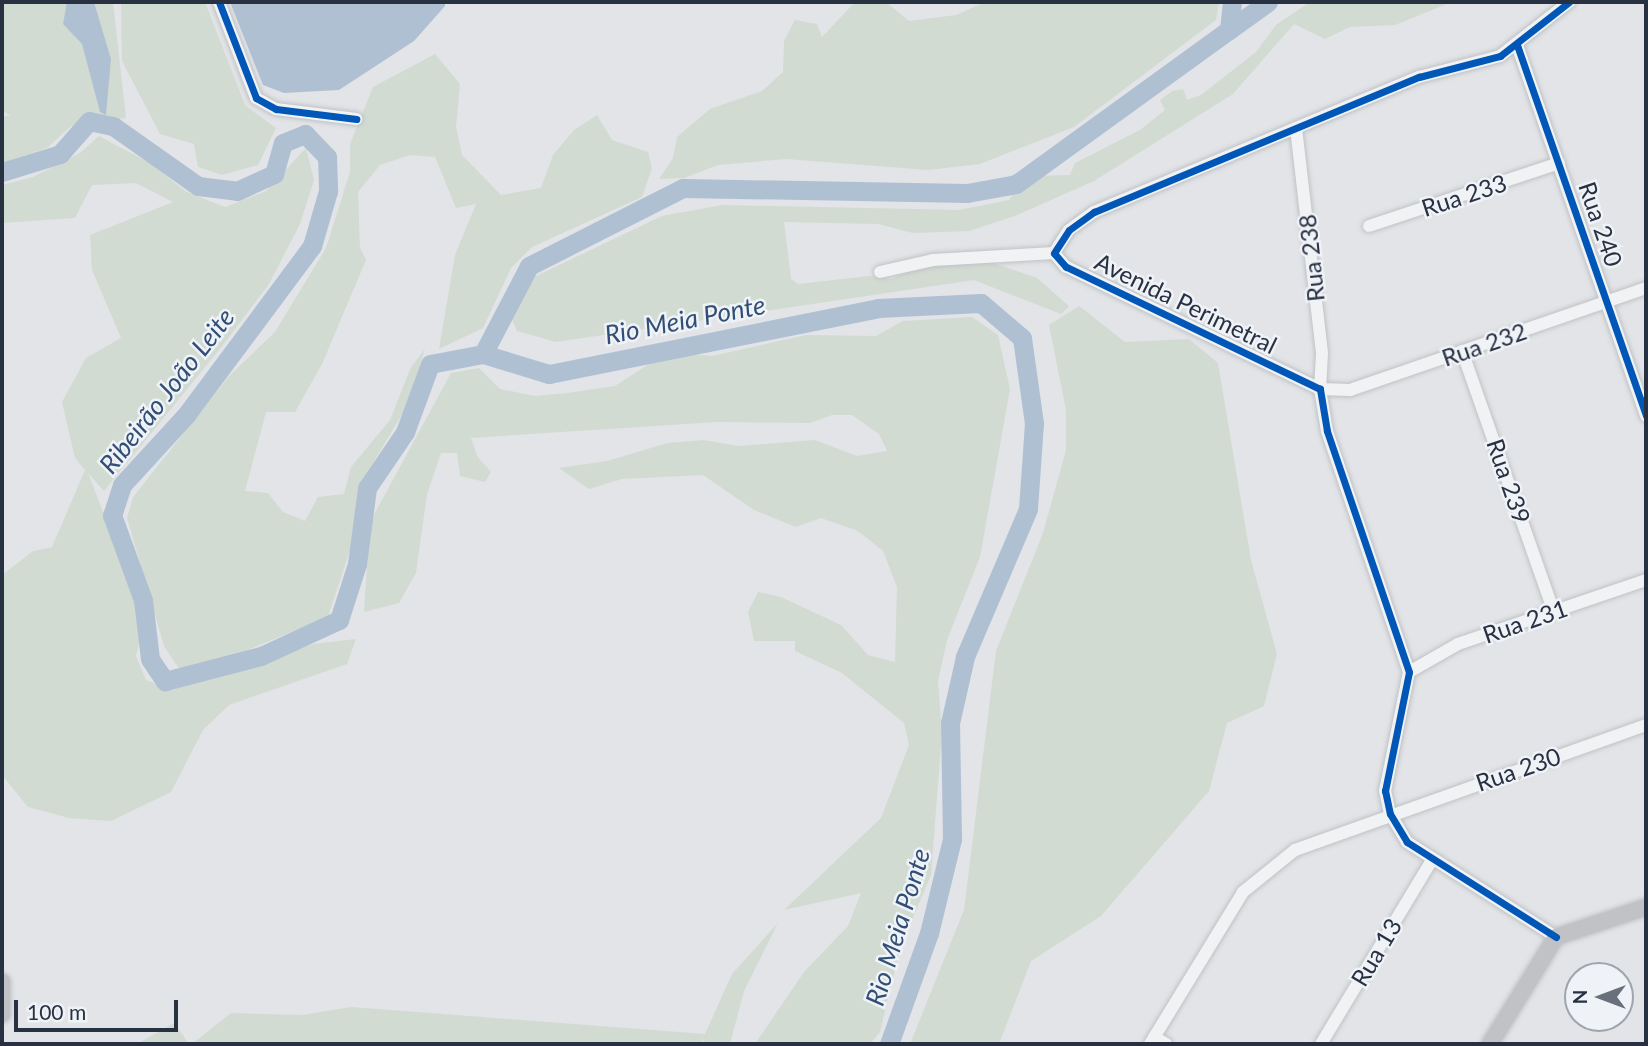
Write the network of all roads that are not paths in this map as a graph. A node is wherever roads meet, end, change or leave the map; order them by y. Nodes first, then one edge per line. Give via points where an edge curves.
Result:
1 (219, 2) edge
2 (1569, 2) edge
3 (1517, 45) junction
4 (356, 119) dead end
5 (1296, 128) junction
6 (1559, 163) junction
7 (1369, 226) dead end
8 (1054, 253) junction
9 (880, 272) dead end
10 (1646, 288) edge
11 (1608, 301) junction
12 (1462, 351) junction
13 (1320, 389) junction
14 (1646, 416) edge
15 (1646, 580) edge
16 (1554, 612) junction
17 (1409, 672) junction
18 (1646, 725) edge
19 (1413, 806) junction
20 (1390, 814) junction
21 (1407, 842) junction
22 (1432, 860) junction
23 (1646, 907) edge
24 (1556, 937) junction
25 (2, 982) edge
26 (2, 1014) edge
27 (1152, 1041) edge
28 (1166, 1044) edge
29 (1321, 1044) edge
30 (1490, 1044) edge

1 - 4 street via 256,99 276,109
2 - 3 street, Avenida Perimetral via 1537,22
3 - 5 street, Avenida Perimetral via 1500,56 1419,77
3 - 6 street, Rua 240
5 - 8 street, Avenida Perimetral via 1094,212 1069,230
5 - 13 street, Rua 238 via 1322,353
6 - 7 street, Rua 233
6 - 11 street, Rua 240
8 - 9 street via 933,260
8 - 13 street, Avenida Perimetral via 1066,267
10 - 11 street, Rua 232
11 - 12 street, Rua 232
11 - 14 street, Rua 240
12 - 13 street, Rua 232 via 1350,390
12 - 16 street, Rua 239
13 - 17 street via 1327,431
15 - 16 street, Rua 231
16 - 17 street, Rua 231 via 1458,644
17 - 20 street via 1385,791
18 - 19 street, Rua 230
19 - 20 street, Rua 230
19 - 21 street
20 - 21 street
20 - 27 street, Rua 230 via 1295,850 1243,892
21 - 22 street
22 - 24 street
22 - 29 street, Rua 13
23 - 24 main road
24 - 30 main road
25 - 26 main road
27 - 28 street

